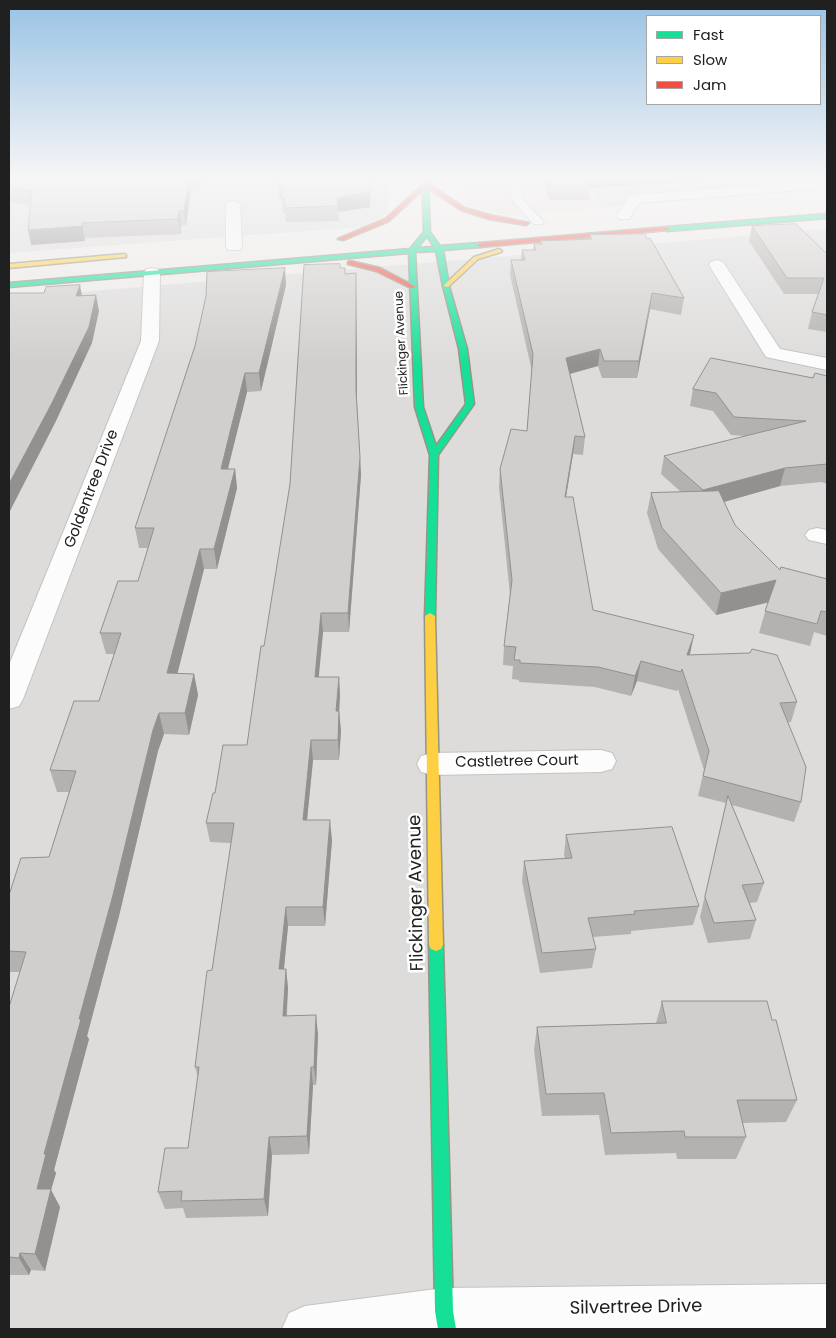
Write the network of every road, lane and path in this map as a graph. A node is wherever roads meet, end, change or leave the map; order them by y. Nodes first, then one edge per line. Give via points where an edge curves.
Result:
1 (235, 239) edge
2 (423, 239) edge
3 (435, 239) edge
4 (559, 239) edge
5 (541, 241) junction
6 (235, 247) dead end
7 (439, 249) junction
8 (412, 251) junction
9 (135, 256) dead end
10 (298, 261) junction
11 (717, 265) dead end
12 (9, 266) edge
13 (152, 273) junction
14 (9, 286) edge
15 (446, 286) junction
16 (413, 287) junction
17 (827, 364) edge
18 (434, 455) junction
19 (9, 699) edge
20 (602, 761) dead end
21 (432, 764) junction
22 (827, 1306) edge
23 (446, 1320) edge
24 (305, 1329) edge

1 - 6 street
2 - 8 main road
3 - 7 main road
4 - 5 main road
5 - 7 main road
5 - 15 main road via 476,258
7 - 8 main road
7 - 15 main road
8 - 10 main road
8 - 16 main road, Flickinger Avenue
9 - 12 main road
10 - 13 main road
10 - 16 main road via 370,267
11 - 17 street via 773,353
13 - 14 main road
13 - 19 street, Goldentree Drive via 150,341
15 - 18 main road via 463,349 470,404
16 - 18 main road, Flickinger Avenue via 419,407
18 - 21 main road, Flickinger Avenue via 430,578
20 - 21 street, Castletree Court
21 - 23 main road, Flickinger Avenue
22 - 23 street, Silvertree Drive
23 - 24 street

